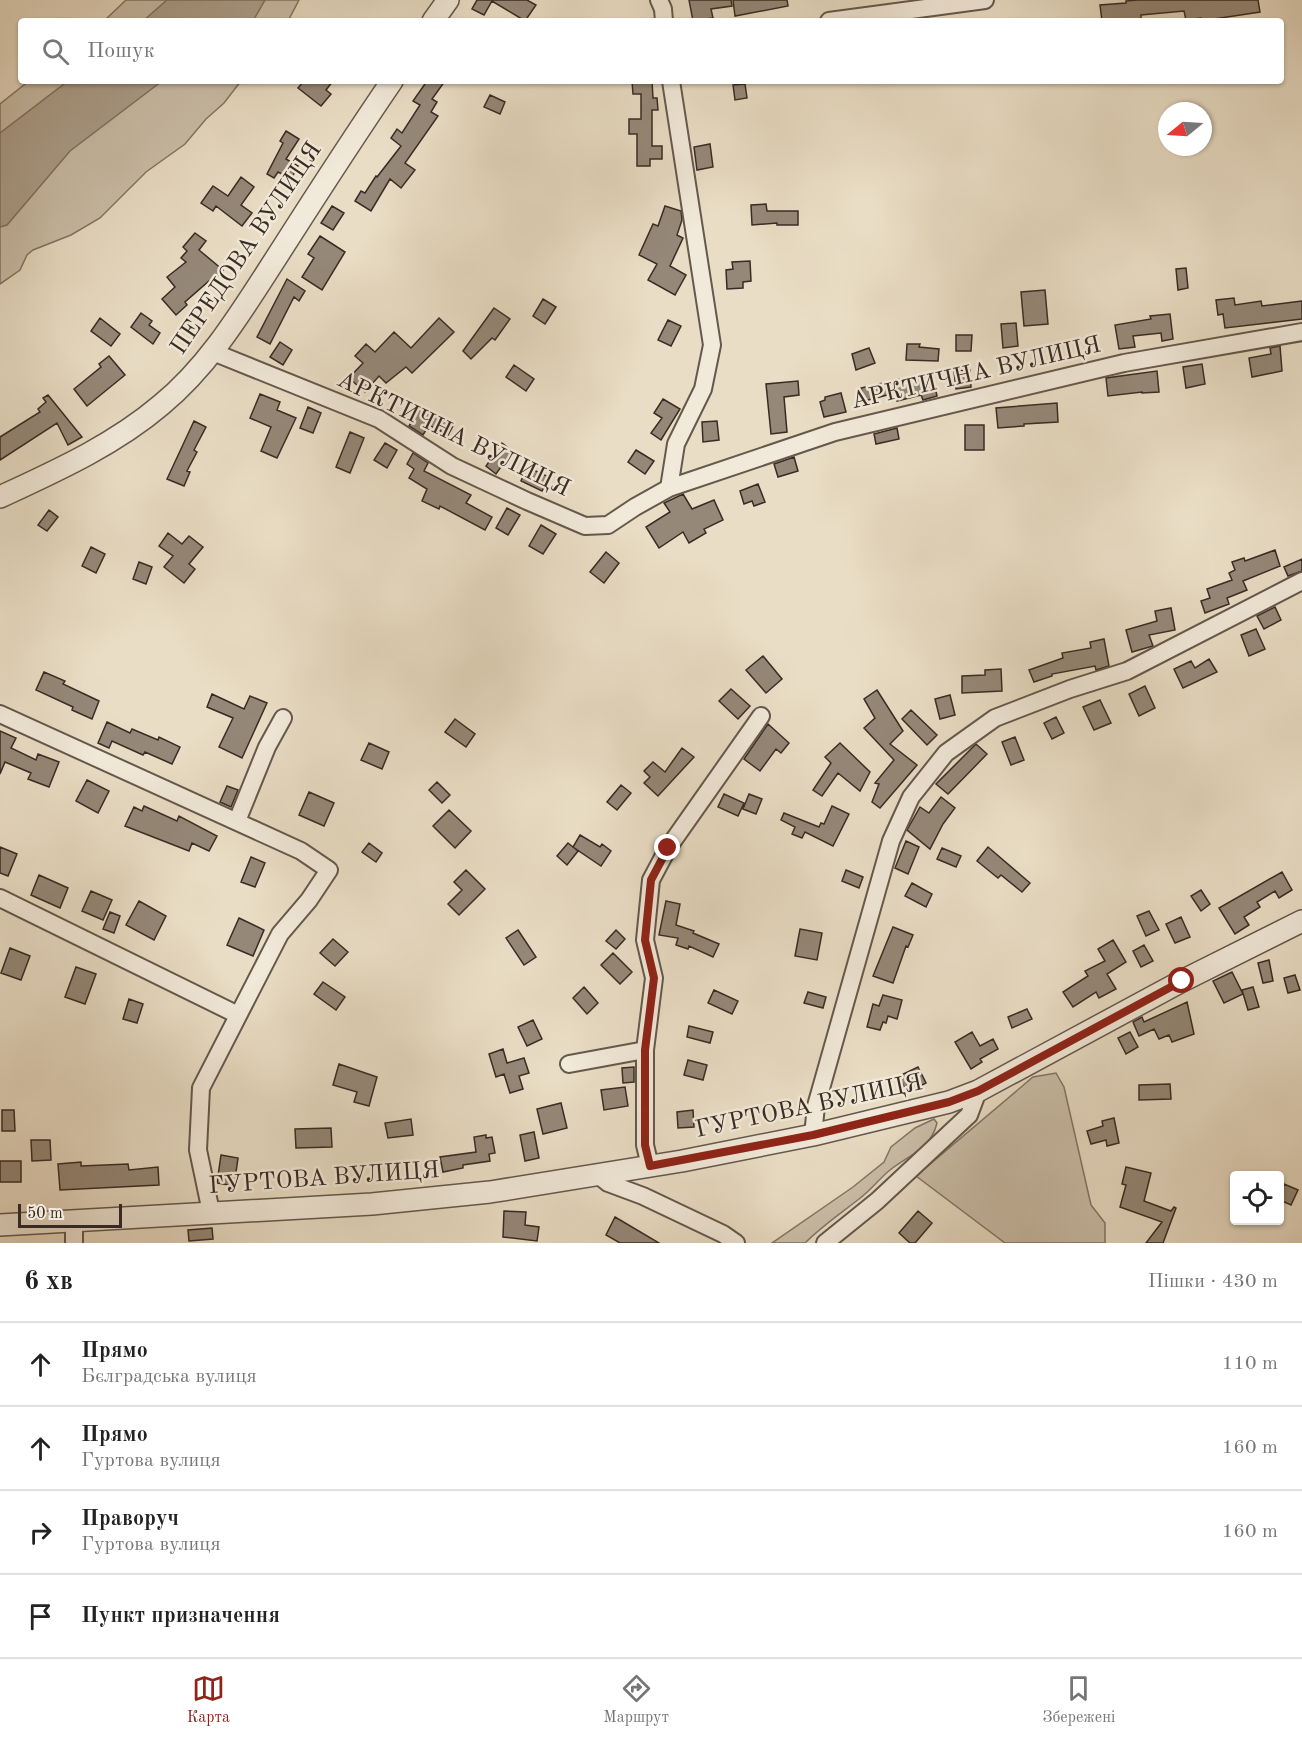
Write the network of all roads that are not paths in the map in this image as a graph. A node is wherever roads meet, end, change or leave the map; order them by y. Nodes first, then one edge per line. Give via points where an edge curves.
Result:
1 (448, 0) edge
2 (659, 0) edge
3 (985, 0) edge
4 (436, 18) edge
5 (664, 18) edge
6 (851, 18) edge
7 (390, 84) edge
8 (672, 84) edge
9 (1302, 332) edge
10 (213, 352) junction
11 (669, 488) junction
12 (0, 497) edge
13 (1302, 581) edge
14 (0, 714) edge
15 (761, 716) dead end
16 (283, 718) dead end
17 (237, 821) junction
18 (0, 898) edge
19 (1302, 921) edge
20 (238, 1015) junction
21 (645, 1050) junction
22 (569, 1064) dead end
23 (978, 1091) junction
24 (813, 1135) junction
25 (650, 1166) junction
26 (598, 1175) junction
27 (211, 1212) junction
28 (74, 1220) junction
29 (0, 1225) edge
30 (74, 1243) edge
31 (736, 1243) edge
32 (825, 1243) edge

1 - 4 street
2 - 5 street
3 - 6 street
7 - 10 street, ПЕРЕДОВА ВУЛИЦЯ
8 - 11 street via 712,345 703,389 675,444
9 - 11 street, АРКТИЧНА ВУЛИЦЯ via 1124,363 835,432
10 - 11 street, АРКТИЧНА ВУЛИЦЯ via 379,419 452,466 585,526 608,525
10 - 12 street, ПЕРЕДОВА ВУЛИЦЯ via 160,406 118,436 63,468
13 - 24 street via 1127,671 995,717 946,753 911,797 891,841 816,1106
14 - 17 street
15 - 21 street via 668,848 651,880 645,940 654,978
16 - 17 street
17 - 20 street via 329,870 280,934
18 - 20 street
19 - 23 street, ГУРТОВА ВУЛИЦЯ
20 - 27 street via 201,1088 198,1150
21 - 22 street
21 - 25 street via 645,1145
23 - 24 street, ГУРТОВА ВУЛИЦЯ via 949,1102
23 - 32 street via 969,1115 877,1201
24 - 25 street, ГУРТОВА ВУЛИЦЯ
25 - 26 street, ГУРТОВА ВУЛИЦЯ
26 - 27 street, ГУРТОВА ВУЛИЦЯ via 384,1203
26 - 31 street
27 - 28 street, ГУРТОВА ВУЛИЦЯ
28 - 29 street, ГУРТОВА ВУЛИЦЯ
28 - 30 street

